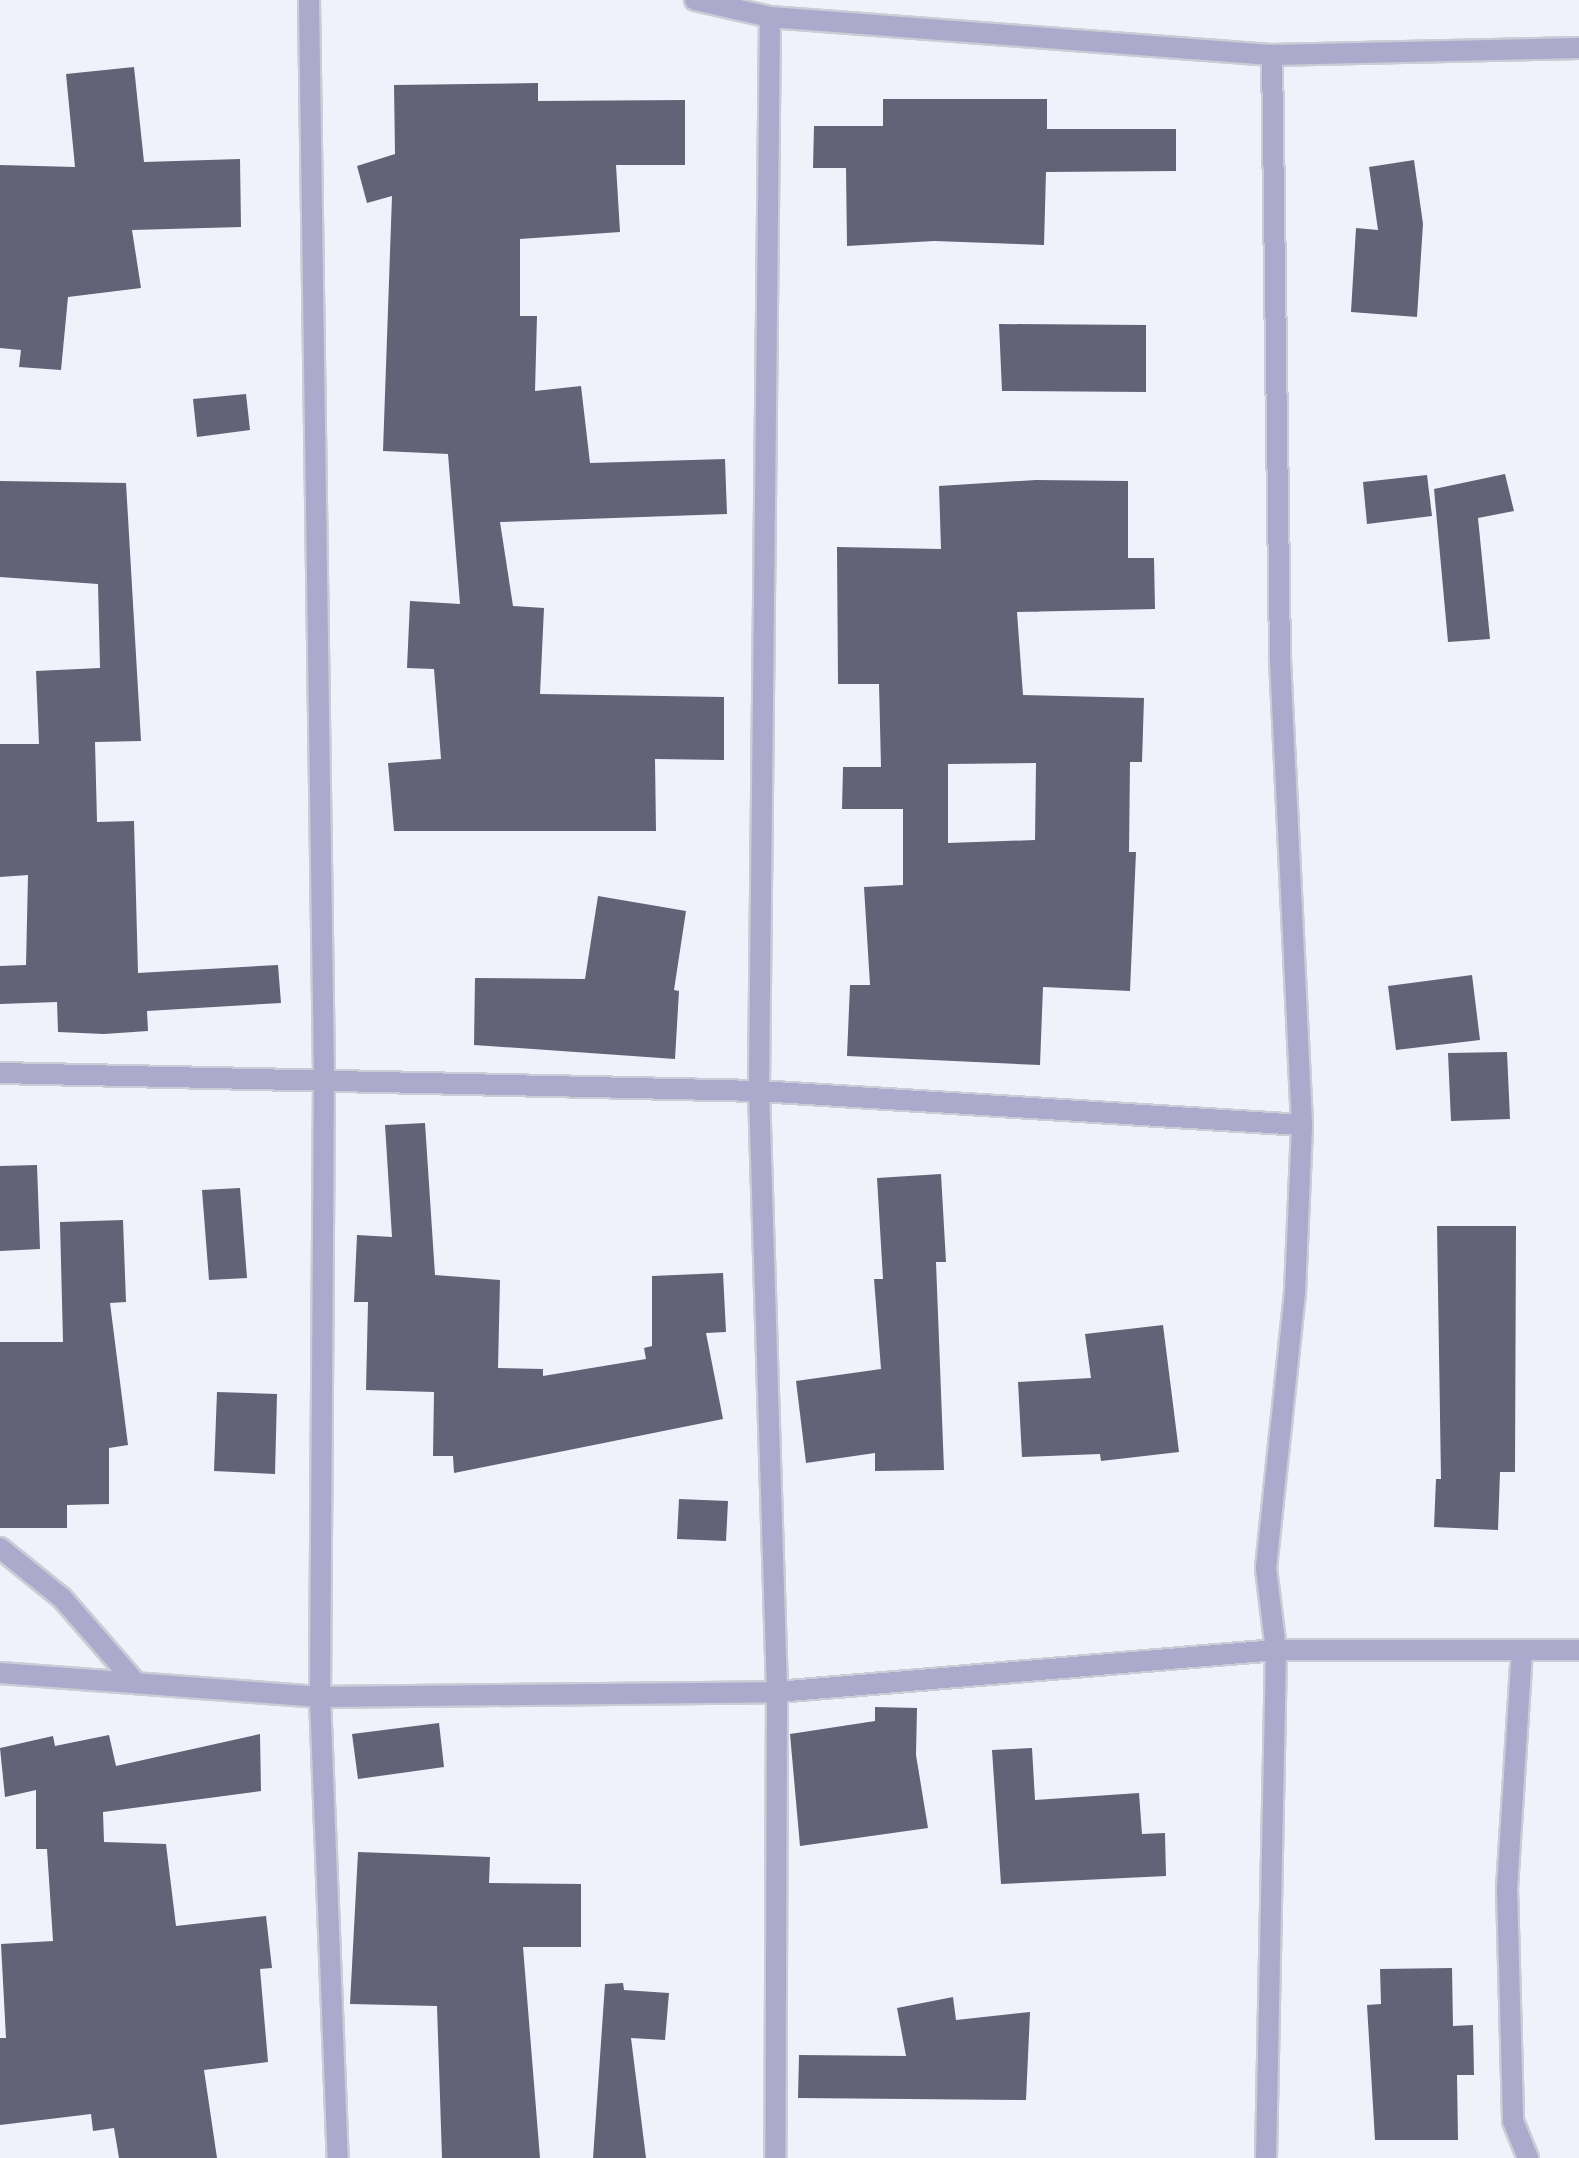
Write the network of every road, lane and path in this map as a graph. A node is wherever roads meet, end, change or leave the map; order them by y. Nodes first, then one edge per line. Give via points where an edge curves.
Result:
1 (309, 0) edge
2 (695, 0) edge
3 (770, 17) junction
4 (1579, 48) edge
5 (1272, 55) junction
6 (0, 1073) edge
7 (324, 1078) junction
8 (759, 1091) junction
9 (1302, 1125) junction
10 (0, 1548) edge
11 (1276, 1650) junction
12 (1522, 1650) junction
13 (1579, 1650) edge
14 (0, 1673) edge
15 (136, 1683) junction
16 (777, 1692) junction
17 (320, 1697) junction
18 (338, 2158) edge
19 (775, 2158) edge
20 (1266, 2158) edge
21 (1528, 2158) edge

1 - 7 street
2 - 3 street
3 - 5 street
3 - 8 street
4 - 5 street
5 - 9 street via 1280,656
6 - 7 street
7 - 8 street
7 - 17 street
8 - 9 street
8 - 16 street
9 - 11 street via 1295,1293 1266,1568
10 - 15 street via 62,1598
11 - 12 street
11 - 16 street
11 - 20 street
12 - 13 street
12 - 21 street via 1507,1888 1513,2121
14 - 15 street
15 - 17 street
16 - 17 street
16 - 19 street
17 - 18 street

